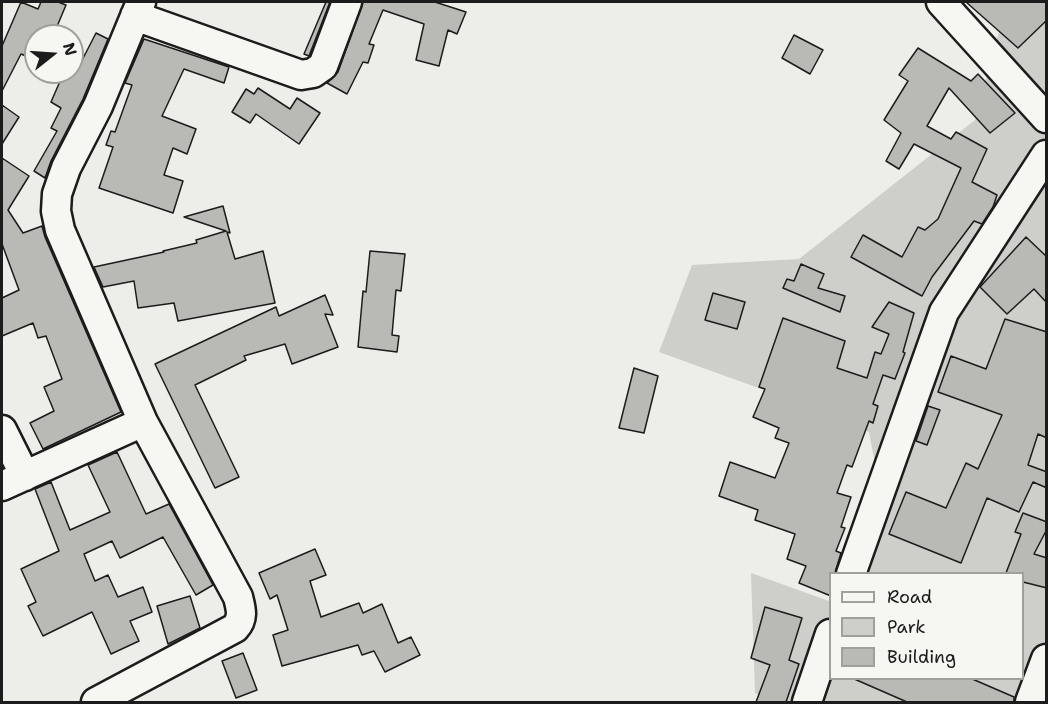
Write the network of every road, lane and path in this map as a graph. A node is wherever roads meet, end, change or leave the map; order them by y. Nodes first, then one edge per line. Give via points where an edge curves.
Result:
1 (347, 2) edge
2 (941, 2) edge
3 (138, 9) edge
4 (1047, 118) edge
5 (1047, 155) edge
6 (143, 422) junction
7 (2, 430) edge
8 (13, 481) edge
9 (852, 572) edge
10 (829, 640) edge
11 (1047, 659) edge
12 (96, 702) edge
13 (807, 702) edge
14 (1030, 702) edge

1 - 3 street via 323,66 301,75
2 - 4 street
3 - 6 street via 98,106 66,168 56,211 60,230
5 - 9 street via 944,312
6 - 8 street
6 - 12 street via 238,597 241,622
7 - 8 street
10 - 13 street
11 - 14 street

